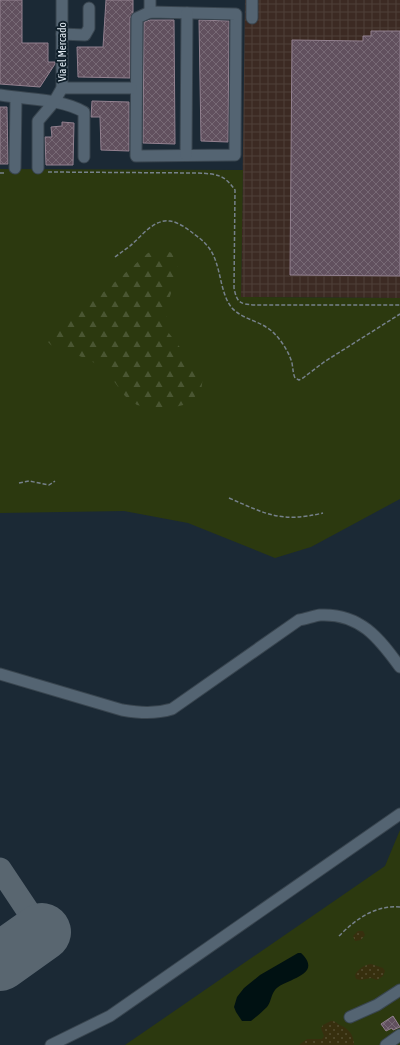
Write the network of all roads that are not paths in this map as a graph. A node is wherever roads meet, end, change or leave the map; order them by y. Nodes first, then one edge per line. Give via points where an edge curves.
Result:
1 (62, 0) edge
2 (150, 0) edge
3 (252, 0) edge
4 (89, 8) dead end
5 (150, 12) junction
6 (187, 13) junction
7 (252, 18) dead end
8 (62, 34) junction
9 (62, 88) junction
10 (131, 88) dead end
11 (0, 96) edge
12 (16, 98) junction
13 (54, 102) junction
14 (186, 156) junction
15 (84, 157) dead end
16 (11, 170) road end
17 (42, 170) road end
18 (400, 667) edge
19 (0, 674) edge
20 (400, 814) edge
21 (400, 990) edge
22 (350, 1018) dead end
23 (400, 1035) edge
24 (51, 1045) edge
25 (386, 1045) edge

1 - 8 street, Via el Mercado
2 - 5 street
3 - 7 street
4 - 8 street via 89,28 85,35
5 - 6 street
5 - 14 street via 137,18 136,156
6 - 14 street
6 - 14 street via 236,14 235,155
8 - 9 street, Via el Mercado
9 - 10 street
9 - 13 street, Via el Mercado
11 - 12 street
12 - 13 street
12 - 16 street
13 - 15 street via 84,112
13 - 17 street, Via el Mercado via 38,121
18 - 19 street via 388,649 365,627 338,615 319,615 299,620 172,709 158,713 122,710
20 - 24 street via 110,1016
21 - 22 street
23 - 25 street

